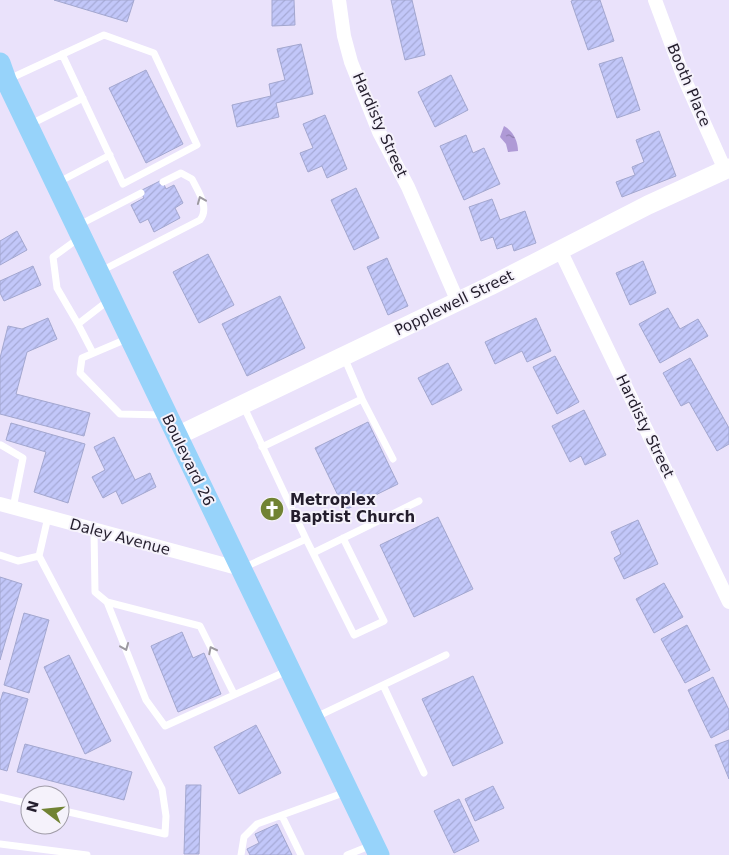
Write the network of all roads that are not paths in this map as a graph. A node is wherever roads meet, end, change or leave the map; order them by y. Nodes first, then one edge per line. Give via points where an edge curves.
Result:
1 (339, 0) edge
2 (655, 0) edge
3 (62, 54) junction
4 (3, 72) edge
5 (83, 98) junction
6 (28, 126) junction
7 (110, 155) junction
8 (727, 169) edge
9 (163, 182) dead end
10 (56, 183) junction
11 (141, 193) dead end
12 (79, 231) junction
13 (560, 250) junction
14 (98, 272) junction
15 (111, 299) junction
16 (458, 302) junction
17 (78, 324) junction
18 (129, 338) junction
19 (93, 353) junction
20 (343, 356) junction
21 (362, 399) junction
22 (243, 404) junction
23 (167, 415) junction
24 (177, 436) junction
25 (1, 445) edge
26 (262, 447) junction
27 (393, 459) dead end
28 (419, 501) dead end
29 (6, 506) edge
30 (48, 517) junction
31 (94, 530) junction
32 (343, 538) junction
33 (306, 539) junction
34 (313, 553) junction
35 (0, 555) edge
36 (39, 556) junction
37 (241, 569) junction
38 (107, 602) junction
39 (729, 602) edge
40 (446, 655) dead end
41 (290, 670) junction
42 (383, 685) junction
43 (234, 694) junction
44 (313, 718) junction
45 (424, 773) dead end
46 (348, 791) junction
47 (0, 797) edge
48 (20, 802) edge
49 (70, 812) edge
50 (282, 816) junction
51 (0, 844) edge
52 (377, 850) edge
53 (87, 855) edge
54 (241, 855) edge
55 (301, 855) edge
56 (347, 855) edge

1 - 16 street, Hardisty Street via 351,62
2 - 8 street, Booth Place via 684,78
3 - 4 lane
3 - 5 lane
3 - 7 lane via 104,35 154,54 197,145 123,184
4 - 6 main road, Boulevard 26
5 - 6 lane
5 - 7 lane
6 - 10 main road, Boulevard 26
7 - 10 lane
8 - 13 street, Popplewell Street
14 -> 9 lane via 162,241 204,215 205,209 192,179 186,174 181,173
10 - 12 main road, Boulevard 26
11 - 12 lane
12 - 14 main road, Boulevard 26
12 - 17 lane via 53,257 57,288
13 - 16 street, Popplewell Street
13 - 39 street, Hardisty Street
14 - 15 main road, Boulevard 26
15 - 17 lane
15 - 18 main road, Boulevard 26
16 - 20 street, Popplewell Street
17 - 19 lane
18 - 19 lane
18 - 23 main road, Boulevard 26
19 - 23 lane via 82,358 80,373 120,414
20 - 21 lane
20 - 22 street, Popplewell Street
21 - 26 lane
21 - 27 lane
22 - 24 street, Popplewell Street
22 - 26 lane
23 - 24 main road, Boulevard 26
24 - 37 main road, Boulevard 26
25 - 29 lane via 23,458
26 - 33 lane
28 - 32 lane
29 - 30 street, Daley Avenue
30 - 31 street, Daley Avenue
30 - 36 lane
31 - 37 street, Daley Avenue
31 - 38 lane via 95,592
32 - 34 lane
32 - 34 lane via 384,621 354,636
33 - 34 lane
33 - 37 lane
35 - 36 lane via 18,561
36 - 49 lane via 162,789 165,834
37 - 41 main road, Boulevard 26
43 -> 38 lane via 200,626
38 -> 43 lane via 146,700 165,726
40 - 42 lane
41 - 43 lane
41 - 44 main road, Boulevard 26
42 - 44 lane
42 - 45 lane
44 - 46 main road, Boulevard 26
46 - 50 lane
46 - 52 main road, Boulevard 26
47 - 48 lane
50 - 54 lane via 257,824 249,831 244,837
50 - 55 lane
51 - 53 lane
52 - 56 lane

